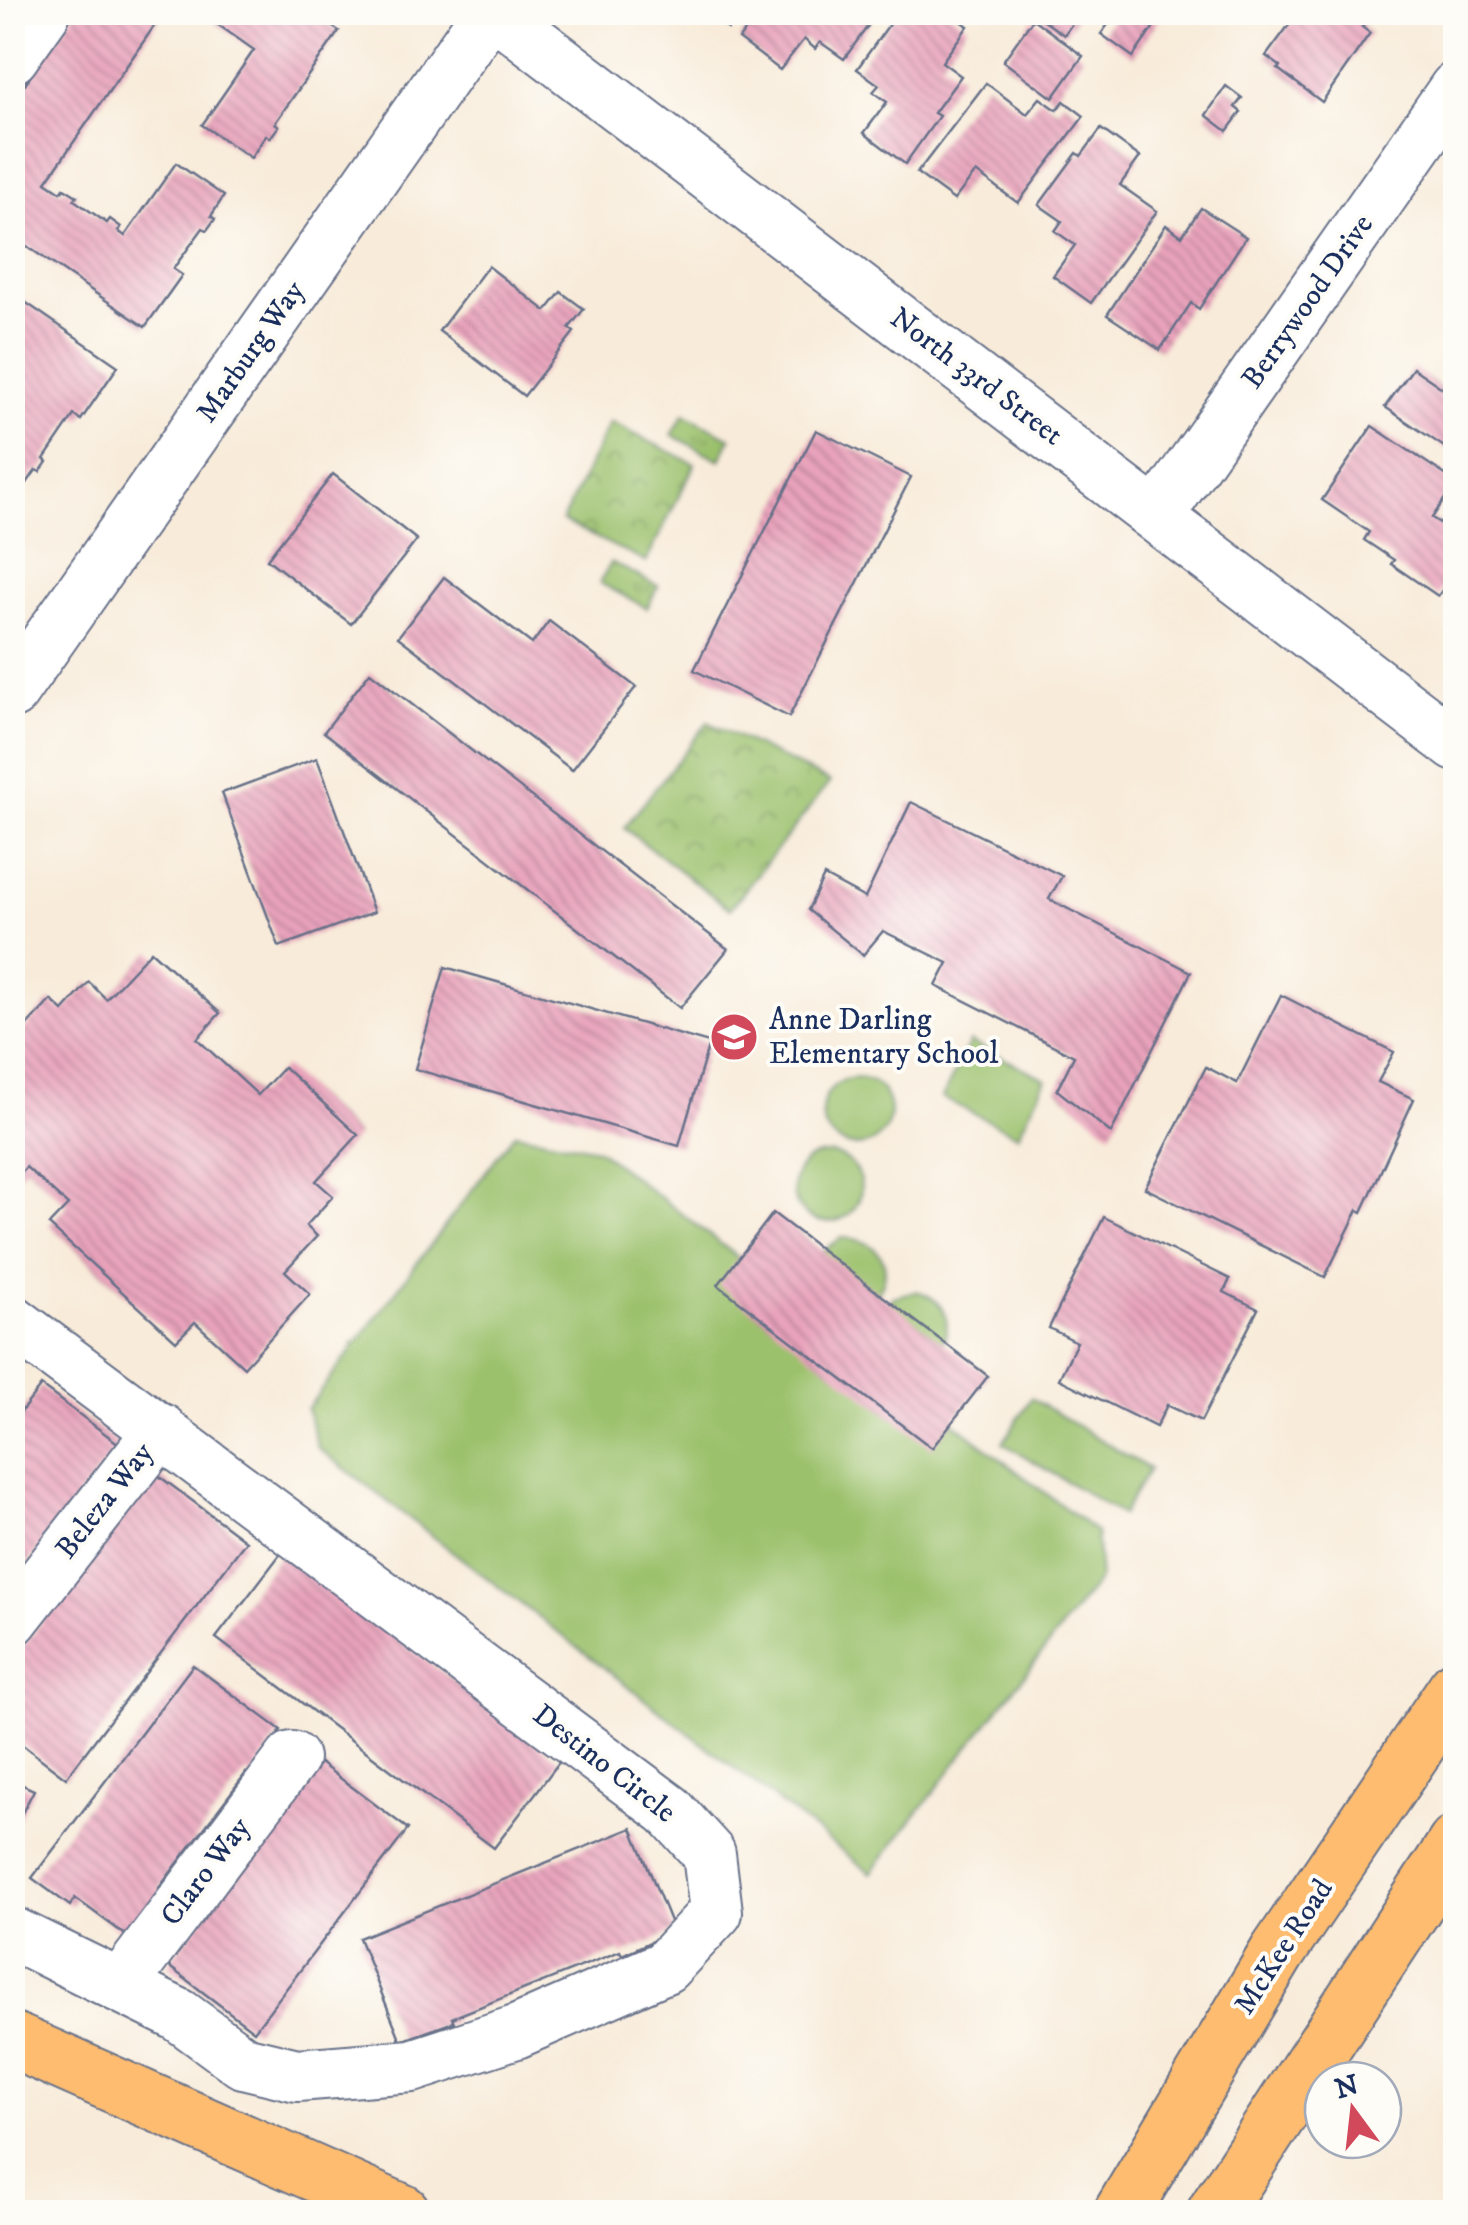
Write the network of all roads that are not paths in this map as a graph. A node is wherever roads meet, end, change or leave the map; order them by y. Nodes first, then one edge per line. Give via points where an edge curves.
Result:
1 (44, 12) edge
2 (492, 12) edge
3 (12, 57) edge
4 (1456, 88) edge
5 (1158, 515) junction
6 (12, 692) edge
7 (1456, 745) edge
8 (12, 1320) edge
9 (161, 1430) junction
10 (12, 1620) edge
11 (1456, 1688) edge
12 (292, 1758) dead end
13 (1456, 1843) edge
14 (12, 1933) edge
15 (120, 1986) junction
16 (12, 2040) edge
17 (402, 2212) edge
18 (1122, 2212) edge
19 (1214, 2212) edge

1 - 3 street
2 - 5 street, North 33rd Street
2 - 6 street, Marburg Way
4 - 5 street, Berrywood Drive
5 - 7 street, North 33rd Street
8 - 9 street, Destino Circle
9 - 10 street, Beleza Way
9 - 15 street, Destino Circle via 669,1810 709,1854 716,1912 665,1966 516,2032 412,2066 297,2075 244,2062 180,2015
11 - 18 main road, McKee Road via 1277,1953
12 - 15 street, Claro Way
13 - 19 main road
14 - 15 street, Destino Circle
16 - 17 main road

